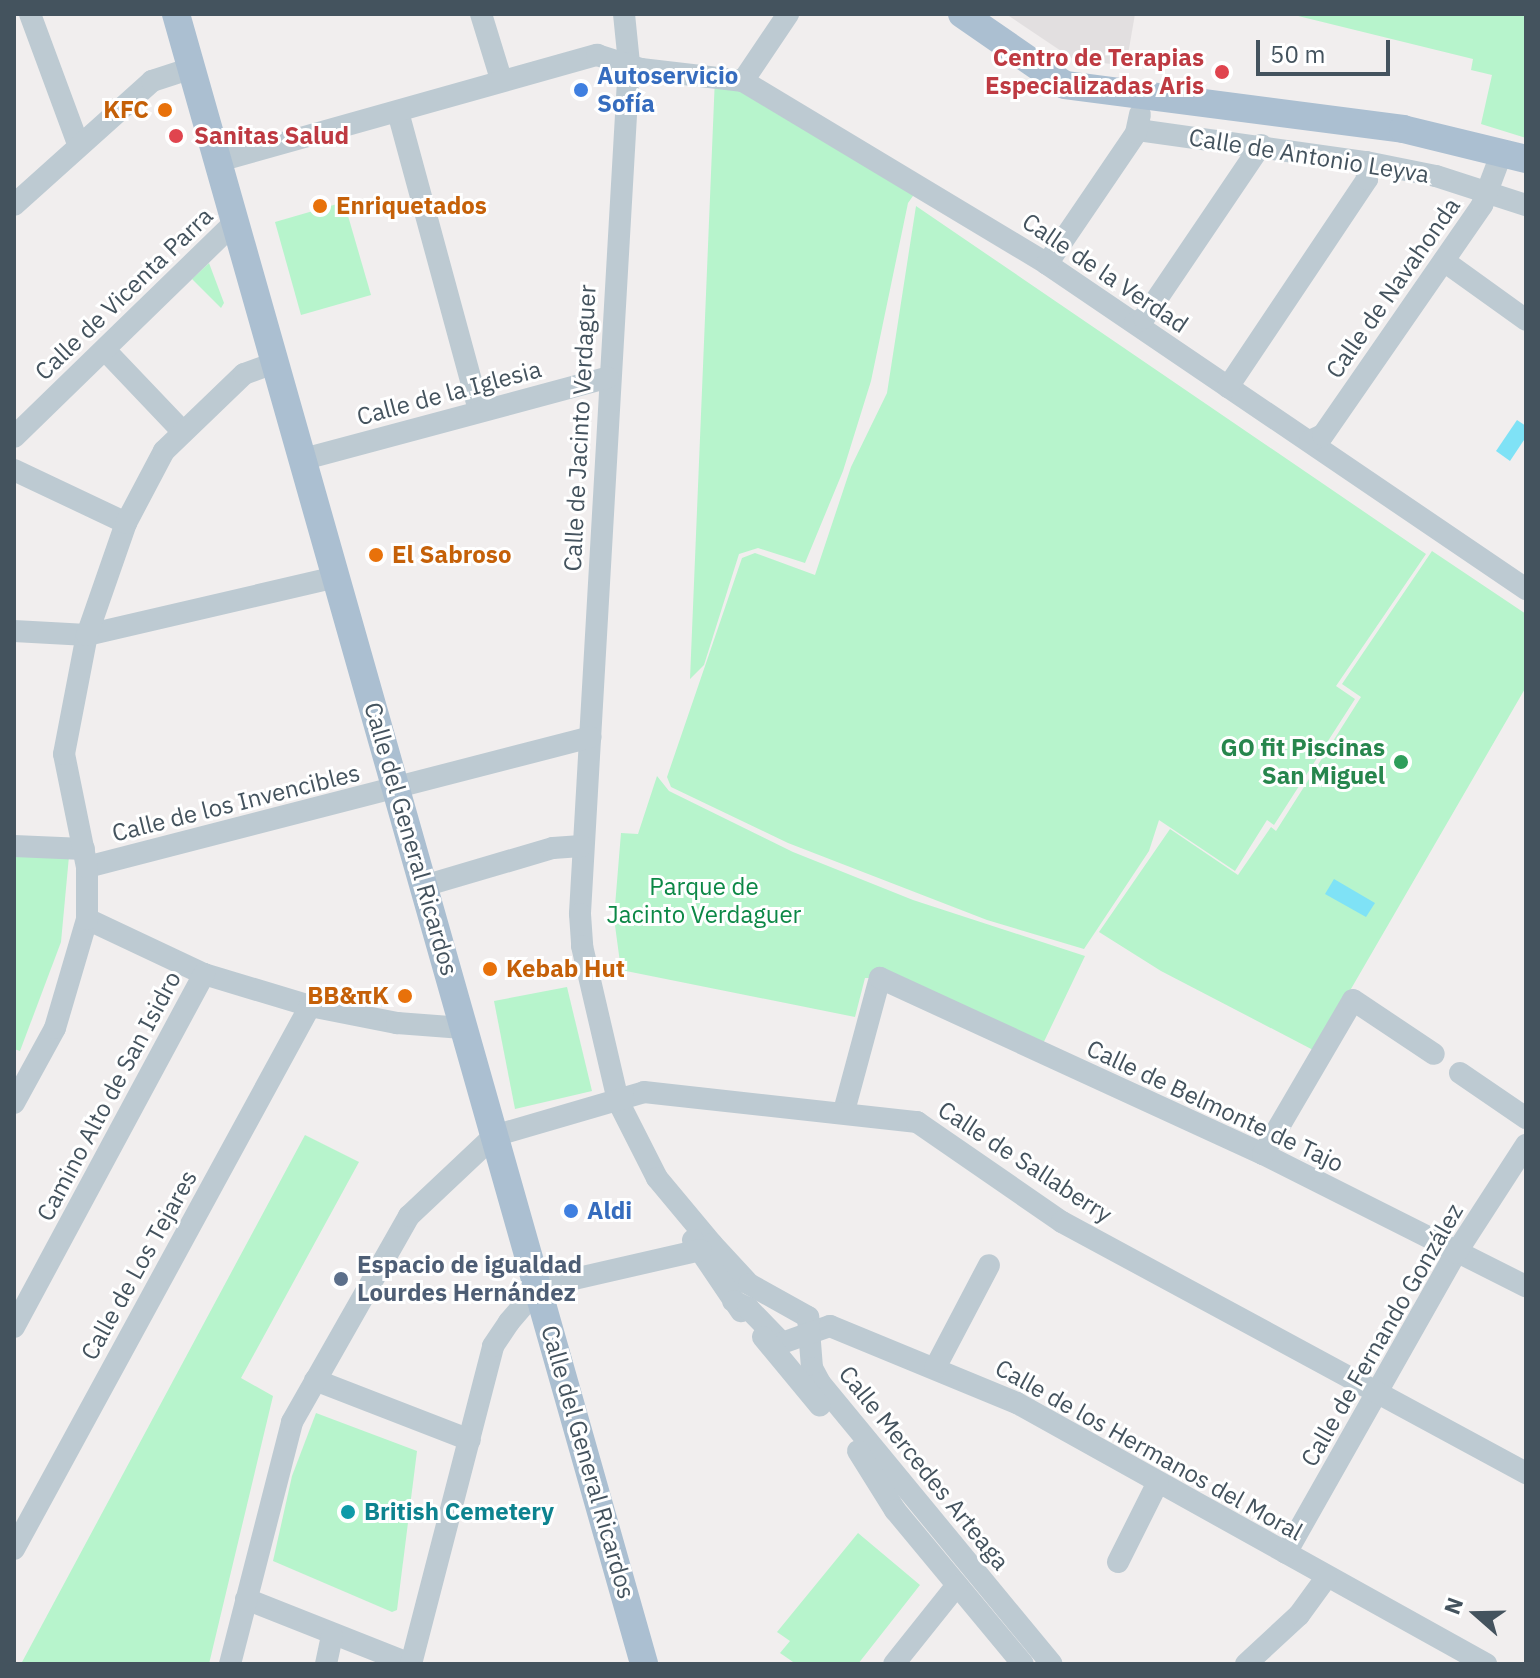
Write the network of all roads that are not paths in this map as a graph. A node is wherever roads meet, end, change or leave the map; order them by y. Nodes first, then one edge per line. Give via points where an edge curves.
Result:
1 (30, 14) edge
2 (176, 14) edge
3 (481, 14) edge
4 (624, 14) edge
5 (788, 14) edge
6 (962, 14) edge
7 (629, 63) junction
8 (192, 68) junction
9 (501, 79) junction
10 (743, 81) junction
11 (1140, 111) junction
12 (398, 112) junction
13 (78, 144) junction
14 (1261, 145) junction
15 (1514, 156) edge
16 (219, 161) junction
17 (1366, 162) junction
18 (1488, 192) junction
19 (14, 205) edge
20 (1526, 205) edge
21 (236, 221) junction
22 (1444, 261) junction
23 (1047, 264) junction
24 (1526, 320) edge
25 (1135, 323) junction
26 (105, 350) junction
27 (277, 362) junction
28 (607, 378) junction
29 (1228, 387) junction
30 (479, 411) junction
31 (183, 432) junction
32 (14, 437) edge
33 (1310, 441) junction
34 (304, 459) junction
35 (14, 470) edge
36 (126, 523) junction
37 (337, 577) junction
38 (1526, 589) edge
39 (14, 631) edge
40 (87, 635) junction
41 (591, 737) junction
42 (398, 790) junction
43 (14, 846) edge
44 (581, 846) junction
45 (86, 858) junction
46 (427, 885) junction
47 (87, 919) junction
48 (204, 974) junction
49 (310, 1006) junction
50 (463, 1028) junction
51 (1434, 1054) dead end
52 (1460, 1073) dead end
53 (618, 1101) junction
54 (14, 1103) edge
55 (844, 1111) junction
56 (1526, 1118) edge
57 (494, 1136) junction
58 (1526, 1145) edge
59 (1263, 1154) junction
60 (701, 1250) junction
61 (1456, 1253) junction
62 (989, 1265) dead end
63 (1526, 1286) edge
64 (539, 1287) junction
65 (733, 1301) junction
66 (14, 1327) edge
67 (808, 1332) junction
68 (935, 1368) junction
69 (315, 1380) junction
70 (1379, 1394) junction
71 (470, 1440) junction
72 (1526, 1473) edge
73 (1158, 1482) junction
74 (14, 1549) edge
75 (1286, 1553) junction
76 (1118, 1562) dead end
77 (1326, 1578) junction
78 (957, 1585) junction
79 (246, 1599) junction
80 (332, 1636) junction
81 (635, 1656) edge
82 (230, 1664) edge
83 (326, 1664) edge
84 (411, 1664) edge
85 (894, 1664) edge
86 (1023, 1664) edge
87 (1052, 1664) edge
88 (1246, 1664) edge
89 (1486, 1664) edge

1 - 13 street
2 - 8 main road, Calle del General Ricardos
3 - 9 street
4 - 7 street, Calle de Jacinto Verdaguer
5 - 10 street
6 - 11 main road, Calle de Antonio Leyva via 1065,85
7 - 9 street, Calle de la Verdad via 597,55
7 - 10 street, Calle de la Verdad via 641,69
7 - 28 street, Calle de Jacinto Verdaguer
8 - 13 street via 152,81
8 - 16 main road, Calle del General Ricardos
9 - 12 street, Calle de la Verdad
10 - 23 street, Calle de la Verdad
11 - 14 street, Calle de Antonio Leyva via 1145,131
11 - 15 main road, Calle de Antonio Leyva via 1403,129
11 - 23 street
12 - 16 street, Calle de la Verdad
12 - 30 street
13 - 19 street
14 - 17 street, Calle de Antonio Leyva
14 - 25 street via 1144,318
15 - 18 street, Calle de Navahonda
16 - 21 main road, Calle del General Ricardos
17 - 18 street, Calle de Antonio Leyva
17 - 29 street via 1367,179
18 - 20 street, Calle de Antonio Leyva
18 - 22 street, Calle de Navahonda
21 - 26 street, Calle de Vicenta Parra
21 - 27 main road, Calle del General Ricardos
22 - 24 street
22 - 33 street, Calle de Navahonda via 1323,435
23 - 25 street, Calle de la Verdad
25 - 29 street, Calle de la Verdad
26 - 31 street
26 - 32 street, Calle de Vicenta Parra
27 - 31 street via 244,374
27 - 34 main road, Calle del General Ricardos
28 - 30 street, Calle de la Iglesia
28 - 41 street, Calle de Jacinto Verdaguer
29 - 33 street, Calle de la Verdad
30 - 34 street, Calle de la Iglesia
31 - 36 street via 164,451
33 - 38 street, Calle de la Verdad
34 - 37 main road, Calle del General Ricardos
35 - 36 street
36 - 40 street
37 - 40 street
37 - 42 main road, Calle del General Ricardos
39 - 40 street
40 - 45 street via 64,754
41 - 42 street, Calle de los Invencibles
41 - 44 street, Calle de Jacinto Verdaguer
42 - 45 street, Calle de los Invencibles
42 - 46 main road, Calle del General Ricardos
43 - 45 street, Calle de los Invencibles
44 - 46 street via 553,848
44 - 53 street, Calle de Jacinto Verdaguer via 582,946
45 - 47 street
46 - 50 main road, Calle del General Ricardos
47 - 48 street
47 - 54 street via 55,1028
48 - 49 street
48 - 66 street, Camino Alto de San Isidro
49 - 50 street via 397,1023
49 - 74 street, Calle de Los Tejares
50 - 57 main road, Calle del General Ricardos
51 - 59 street via 1353,1000
52 - 56 street
53 - 55 street, Calle de Sallaberry via 644,1092
53 - 57 street, Calle de Sallaberry
53 - 60 street, Calle Mercedes Arteaga via 613,1126 649,1186
53 - 67 street via 657,1178 749,1284 805,1314
55 - 59 street, Calle de Belmonte de Tajo via 880,978
55 - 70 street, Calle de Sallaberry via 917,1122 1062,1222
57 - 64 main road, Calle del General Ricardos
57 - 69 street via 409,1216
58 - 61 street, Calle de Fernando González
59 - 61 street, Calle de Belmonte de Tajo
60 - 64 street
60 - 65 street, Calle Mercedes Arteaga
61 - 63 street, Calle de Belmonte de Tajo
61 - 70 street, Calle de Fernando González
62 - 68 street
64 - 71 street via 493,1346
64 - 81 main road, Calle del General Ricardos
65 - 67 street, Calle Mercedes Arteaga via 748,1308 782,1343
65 - 78 street, Calle Mercedes Arteaga via 871,1466 895,1510
67 - 68 street, Calle de los Hermanos del Moral via 830,1326
67 - 87 street, Calle Mercedes Arteaga via 812,1368 820,1383
68 - 73 street, Calle de los Hermanos del Moral via 1017,1403
69 - 71 street
69 - 79 street via 292,1422
70 - 72 street, Calle de Sallaberry
70 - 75 street, Calle de Fernando González
71 - 84 street
73 - 75 street, Calle de los Hermanos del Moral
73 - 76 street
75 - 77 street, Calle de los Hermanos del Moral
77 - 88 street via 1299,1615
77 - 89 street, Calle de los Hermanos del Moral
78 - 85 street
78 - 86 street, Calle Mercedes Arteaga
79 - 80 street
79 - 82 street
80 - 83 street
80 - 84 street

